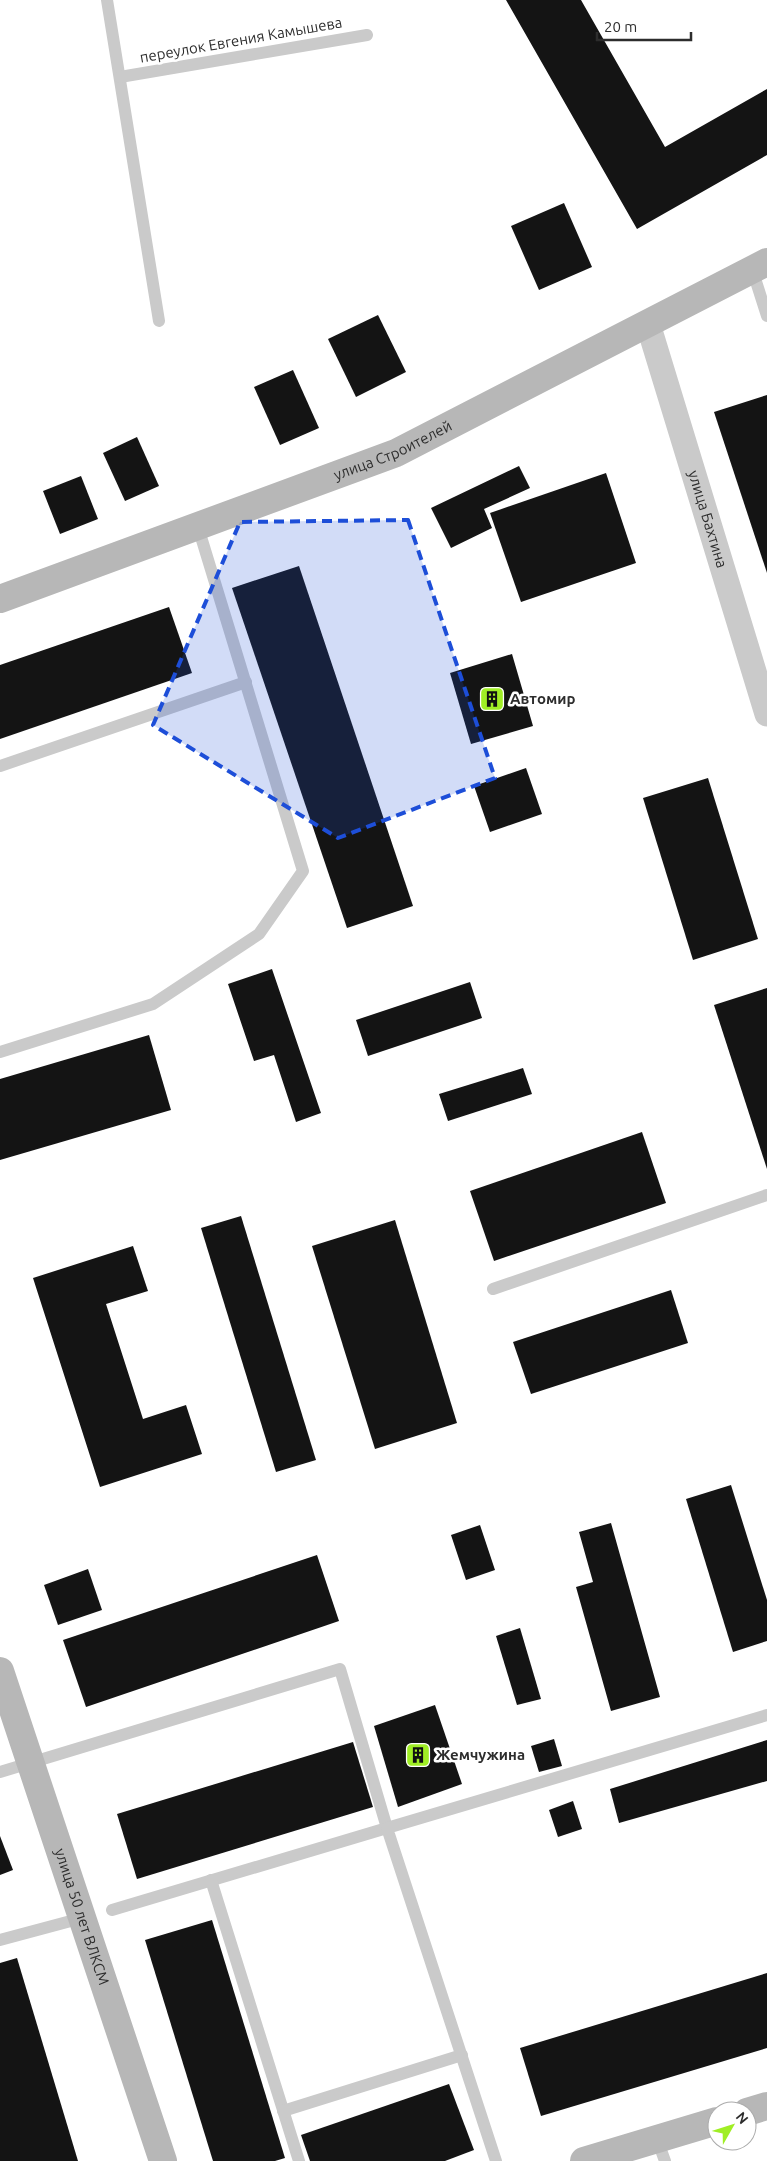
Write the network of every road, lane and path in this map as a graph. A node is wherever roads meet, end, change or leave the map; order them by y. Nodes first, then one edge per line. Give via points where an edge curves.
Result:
1 (107, 0) edge
2 (367, 36) dead end
3 (120, 77) junction
4 (760, 266) edge
5 (767, 316) edge
6 (159, 321) dead end
7 (648, 324) junction
8 (198, 527) junction
9 (0, 599) edge
10 (246, 682) junction
11 (767, 714) edge
12 (0, 766) edge
13 (0, 1052) edge
14 (767, 1195) edge
15 (493, 1289) dead end
16 (0, 1671) edge
17 (767, 1715) edge
18 (30, 1763) junction
19 (0, 1772) edge
20 (387, 1828) junction
21 (211, 1880) junction
22 (112, 1910) dead end
23 (82, 1918) junction
24 (0, 1940) edge
25 (462, 2055) junction
26 (283, 2111) junction
27 (707, 2126) edge
28 (661, 2150) edge
29 (163, 2161) edge
30 (299, 2161) edge
31 (496, 2161) edge
32 (584, 2161) edge

1 - 3 lane
2 - 3 lane, переулок Евгения Камышева
3 - 6 lane
4 - 5 lane
4 - 7 main road, улица Строителей
7 - 8 main road, улица Строителей via 396,454
7 - 11 street, улица Бахтина
8 - 9 main road, улица Строителей
8 - 10 lane
10 - 12 lane
10 - 13 lane via 303,871 259,934 153,1004
14 - 15 lane
16 - 18 main road, улица 50 лет ВЛКСМ
17 - 20 lane
18 - 19 lane
18 - 20 lane via 340,1669
18 - 23 main road, улица 50 лет ВЛКСМ
20 - 21 lane
20 - 25 lane
21 - 22 lane
21 - 26 lane
23 - 24 lane
23 - 29 main road, улица 50 лет ВЛКСМ
25 - 26 lane
25 - 31 lane
26 - 30 lane
27 - 28 main road
28 - 32 main road

